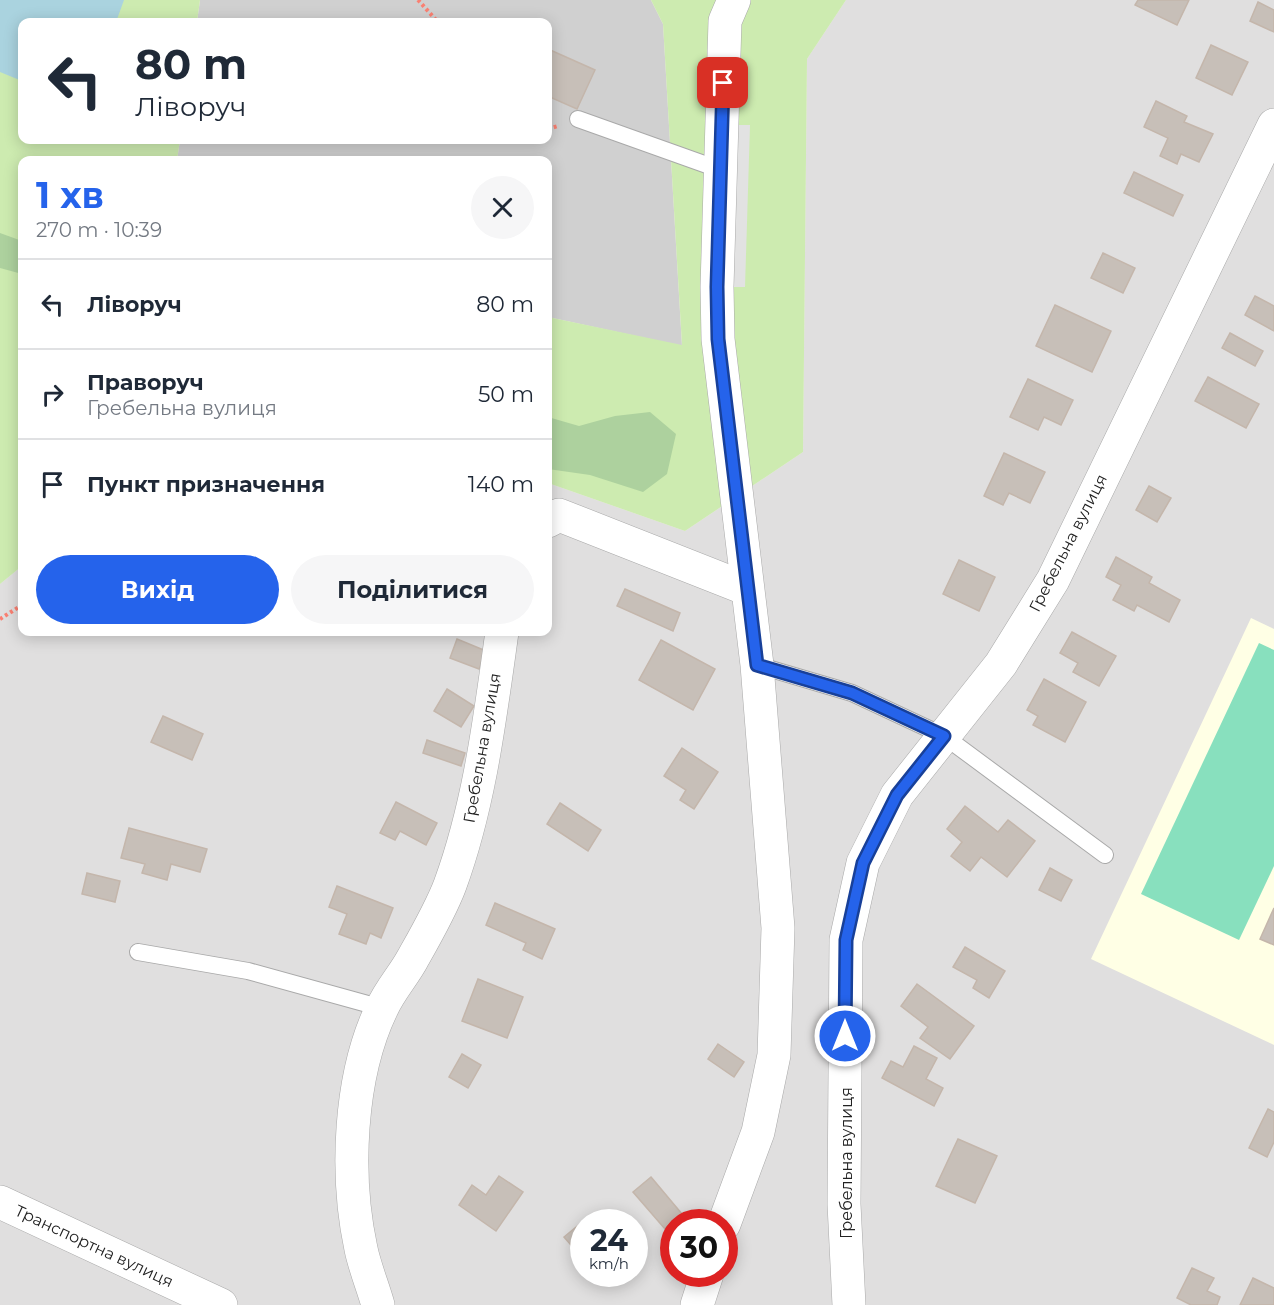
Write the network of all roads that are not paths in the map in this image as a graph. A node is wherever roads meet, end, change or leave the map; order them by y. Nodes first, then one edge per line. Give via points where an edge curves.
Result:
1 (727, 7) edge
2 (578, 120) dead end
3 (1274, 125) edge
4 (721, 170) junction
5 (552, 516) edge
6 (747, 588) junction
7 (501, 636) edge
8 (757, 665) junction
9 (944, 736) junction
10 (1105, 855) dead end
11 (138, 952) dead end
12 (382, 1008) junction
13 (0, 1202) edge
14 (730, 1209) edge
15 (703, 1287) edge
16 (221, 1305) edge
17 (378, 1305) edge
18 (697, 1305) edge
19 (849, 1305) edge

1 - 4 street
2 - 4 lane
3 - 9 street, Гребельна вулиця via 1053,580 1001,664
4 - 6 street via 718,339
5 - 6 street
6 - 8 street
7 - 12 street, Гребельна вулиця via 470,824 449,887 414,957
8 - 9 lane via 852,693
8 - 14 street via 778,928 774,1055 758,1132
9 - 10 lane
9 - 19 street, Гребельна вулиця via 897,795 863,863 846,940 844,1204
11 - 12 lane via 248,971
12 - 17 street, Гребельна вулиця via 369,1043 354,1109 351,1175 361,1249
13 - 16 street, Транспортна вулиця
15 - 18 street

